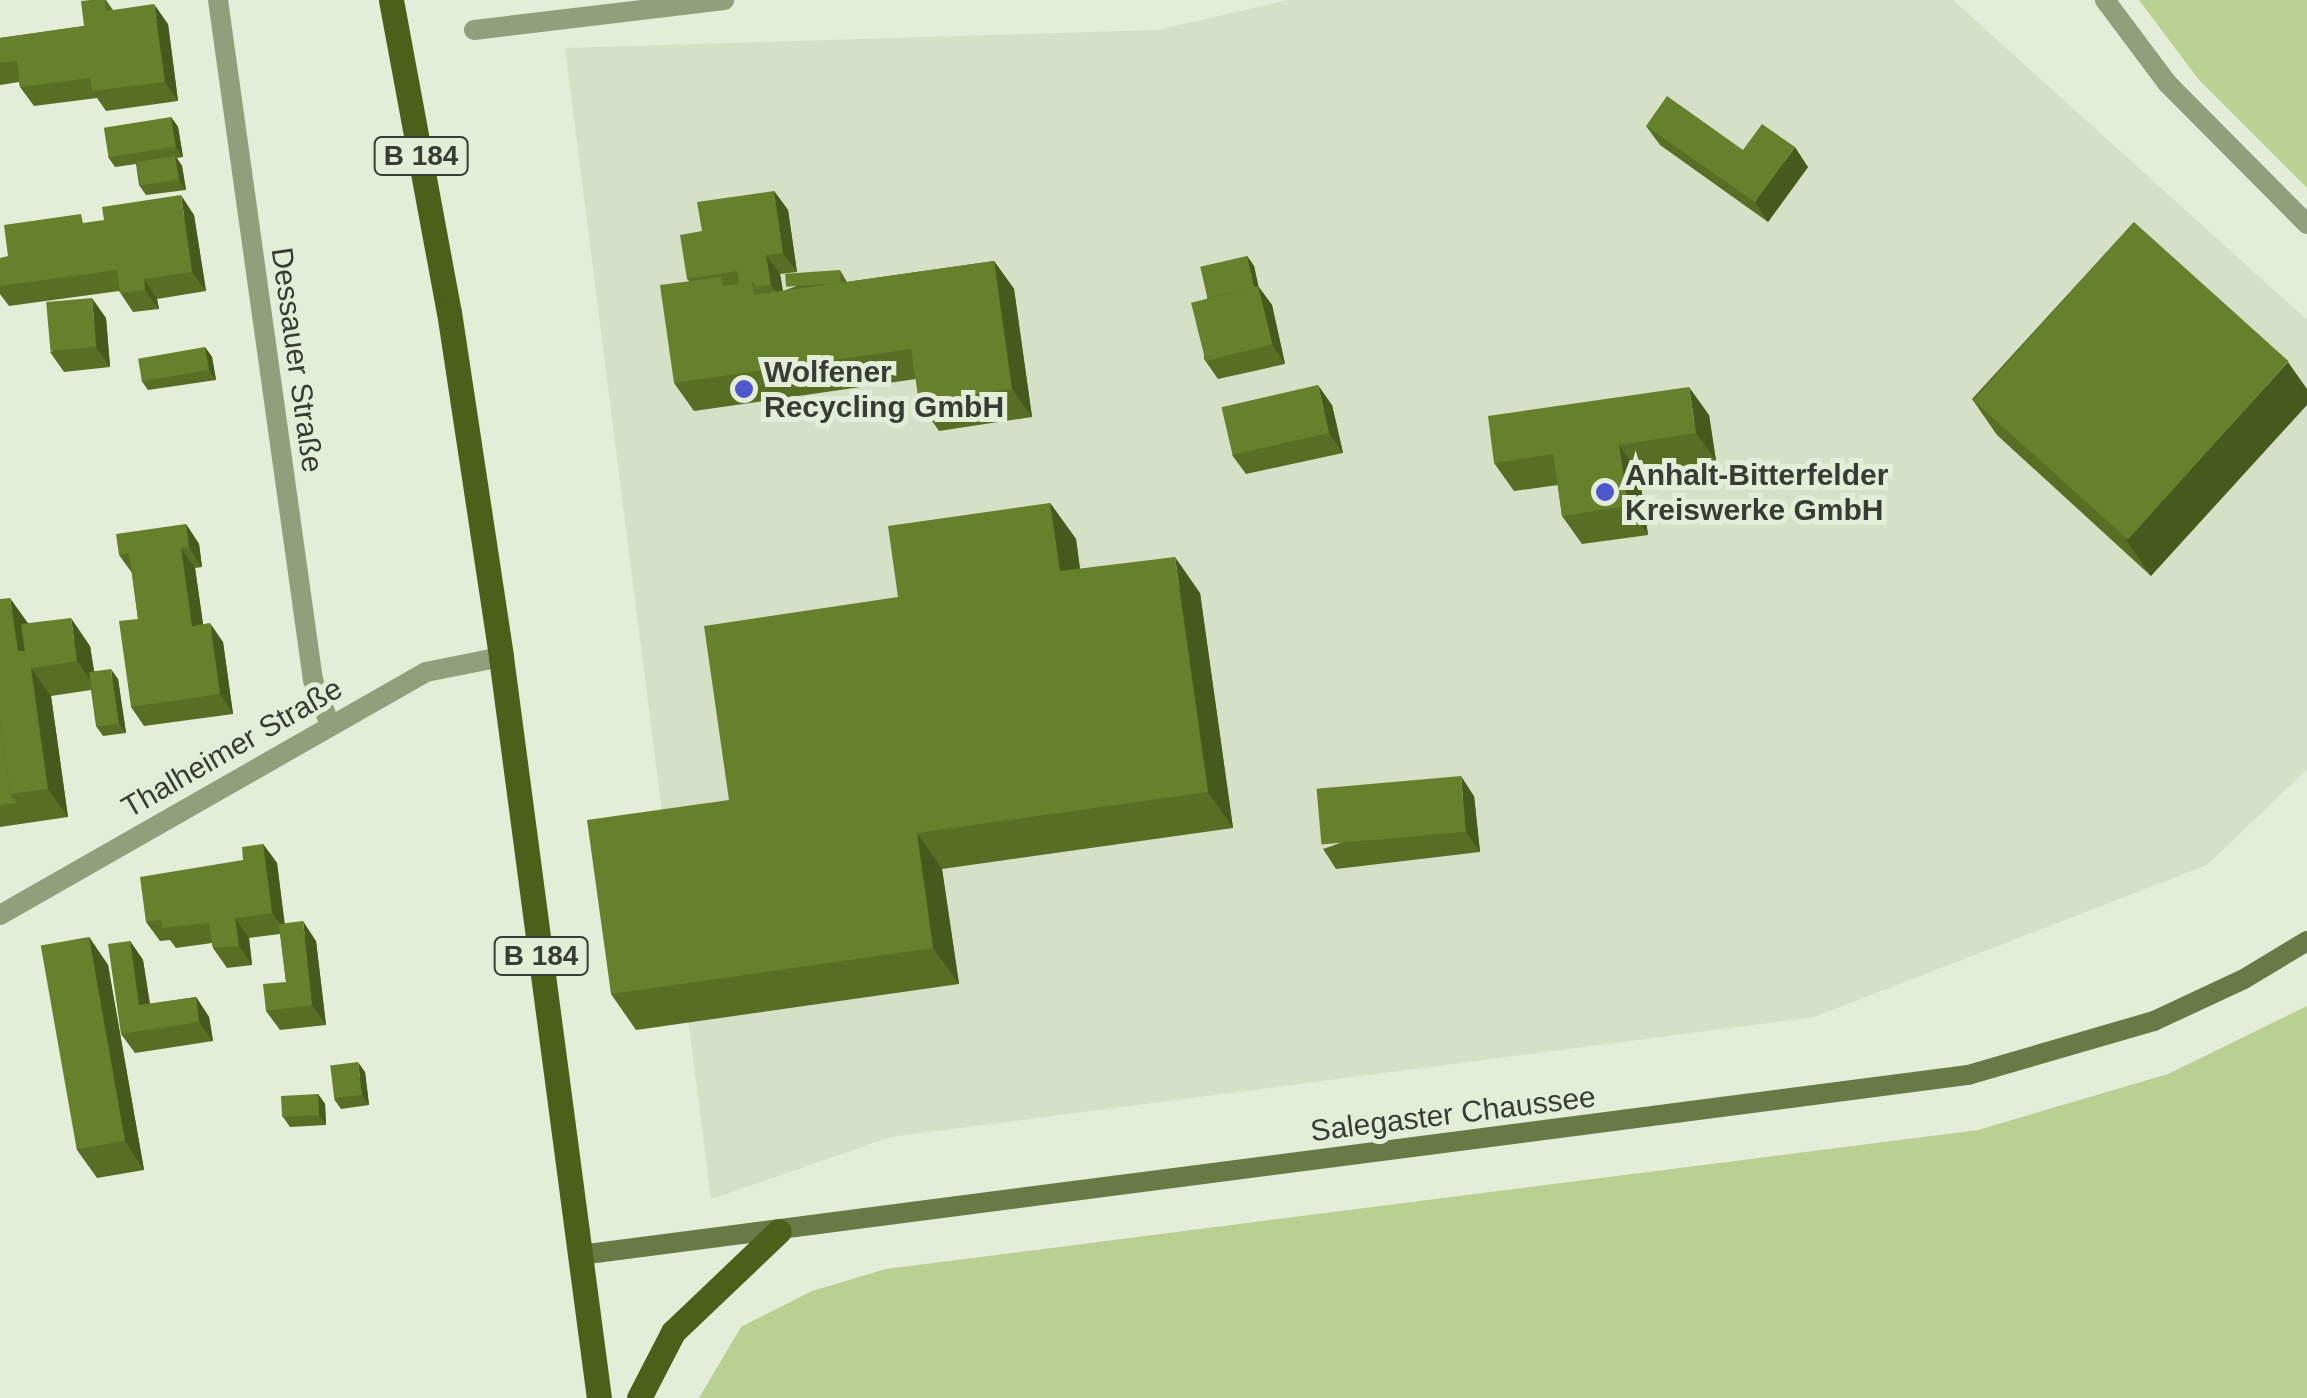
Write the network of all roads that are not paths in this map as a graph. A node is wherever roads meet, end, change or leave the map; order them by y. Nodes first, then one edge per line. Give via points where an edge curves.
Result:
1 (218, 0) edge
2 (391, 0) edge
3 (724, 0) edge
4 (2105, 0) edge
5 (585, 8) edge
6 (474, 30) dead end
7 (2307, 224) edge
8 (501, 656) junction
9 (330, 726) junction
10 (0, 915) edge
11 (2307, 941) edge
12 (779, 1231) junction
13 (580, 1255) junction
14 (599, 1398) edge
15 (639, 1398) edge

1 - 9 street, Dessauer Straße via 313,680
2 - 8 main road, B 184 via 449,312
3 - 5 street
4 - 7 street via 2167,83
5 - 6 street
8 - 9 street, Thalheimer Straße via 426,672
8 - 13 main road, B 184
9 - 10 street, Thalheimer Straße
11 - 12 main road, Salegaster Chaussee via 2244,980 2154,1021 1968,1075
12 - 13 main road, Salegaster Chaussee
12 - 15 main road via 673,1332
13 - 14 main road, B 184

